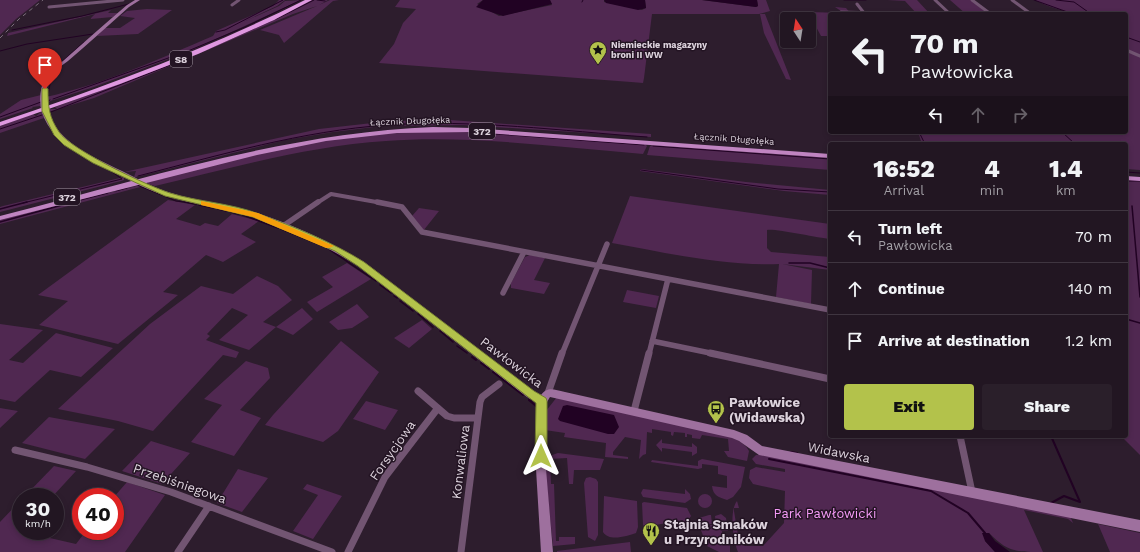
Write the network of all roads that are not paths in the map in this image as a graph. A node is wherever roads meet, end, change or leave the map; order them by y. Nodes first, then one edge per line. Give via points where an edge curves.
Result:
1 (123, 0) edge
2 (138, 0) edge
3 (240, 0) edge
4 (305, 0) edge
5 (310, 0) edge
6 (935, 0) edge
7 (972, 0) edge
8 (1012, 0) edge
9 (857, 4) dead end
10 (232, 5) dead end
11 (49, 7) dead end
12 (865, 12) edge
13 (948, 12) edge
14 (988, 12) dead end
15 (1029, 12) edge
16 (1128, 51) edge
17 (1140, 56) edge
18 (45, 108) junction
19 (0, 123) edge
20 (828, 153) edge
21 (828, 156) edge
22 (1128, 174) edge
23 (1140, 175) edge
24 (1128, 178) edge
25 (1140, 179) edge
26 (137, 181) junction
27 (0, 214) edge
28 (0, 218) edge
29 (283, 226) junction
30 (607, 244) dead end
31 (524, 252) junction
32 (598, 266) junction
33 (668, 279) junction
34 (503, 293) dead end
35 (828, 310) edge
36 (652, 340) junction
37 (828, 379) edge
38 (499, 384) dead end
39 (418, 390) dead end
40 (545, 397) junction
41 (438, 408) junction
42 (634, 411) junction
43 (478, 418) junction
44 (960, 438) edge
45 (15, 450) dead end
46 (972, 492) junction
47 (209, 506) junction
48 (1140, 526) edge
49 (178, 552) edge
50 (332, 552) edge
51 (348, 552) edge
52 (461, 552) edge
53 (547, 552) edge

1 - 11 street
2 - 26 street, Pawłowicka via 48,76 44,103 52,127 66,144
3 - 10 street
4 - 18 highway, S8 via 191,52
5 - 18 highway, S8 via 194,53
6 - 13 street
7 - 14 street
8 - 15 street
9 - 12 street
16 - 17 street
18 - 19 highway, S8
20 - 26 main road, Łącznik Długołęka / 372 via 481,127 402,126 304,138
21 - 26 main road, Łącznik Długołęka / 372 via 477,130 410,129 303,141
22 - 23 main road
24 - 25 main road
26 - 27 main road, Łącznik Długołęka / 372
26 - 28 main road, Łącznik Długołęka / 372
26 - 29 street, Pawłowicka via 175,197 255,215
29 - 31 street via 331,194 402,207 422,232
29 - 40 street, Pawłowicka via 338,250 361,264 530,394
30 - 32 street
31 - 32 street
31 - 34 street
32 - 33 street
32 - 40 street
33 - 35 street
33 - 36 street
36 - 37 street
36 - 42 street
38 - 43 street, Konwaliowa via 482,397
39 - 41 street
40 - 42 street, Widawska
40 - 53 street, Pawłowicka via 541,475
41 - 43 street via 447,416 454,418
41 - 51 street, Forsycjowa via 384,477
42 - 46 street, Widawska via 734,434 759,450
43 - 52 street, Konwaliowa
44 - 46 street
45 - 47 street, Przebiśniegowa via 86,467
46 - 48 street, Widawska
47 - 49 street
47 - 50 street, Przebiśniegowa

